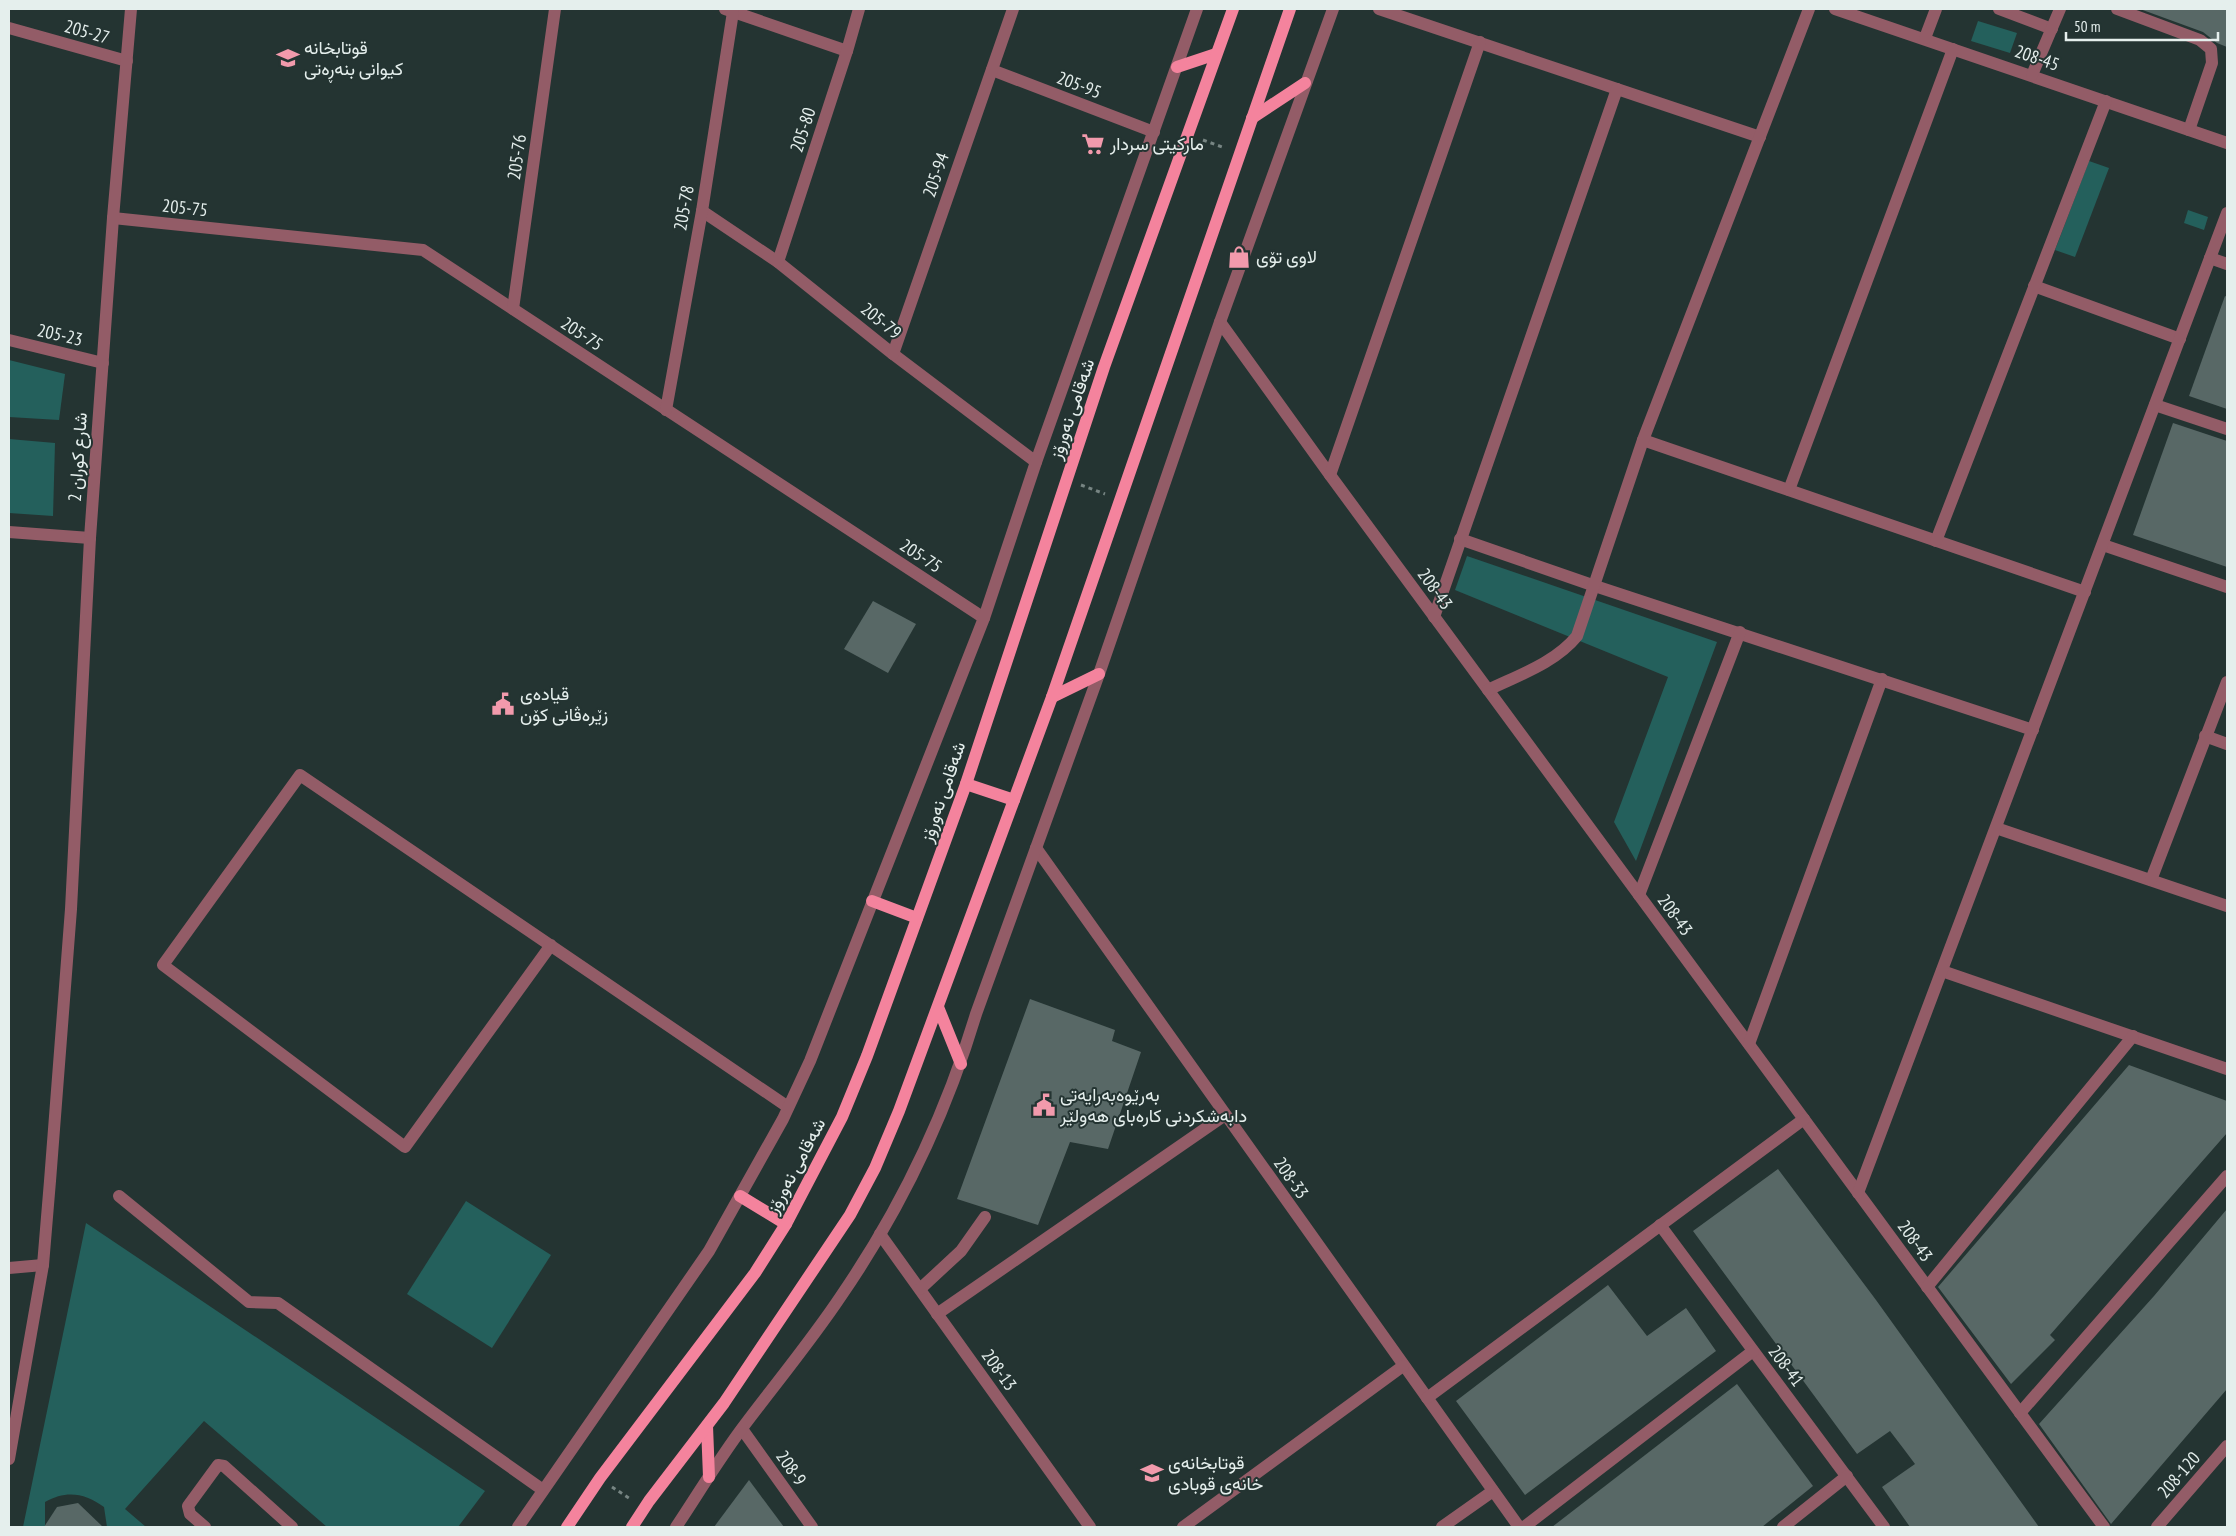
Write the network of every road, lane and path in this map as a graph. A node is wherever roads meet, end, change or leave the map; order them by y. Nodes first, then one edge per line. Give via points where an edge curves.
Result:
1 (131, 9) edge
2 (554, 9) edge
3 (859, 9) edge
4 (1013, 9) edge
5 (1197, 9) edge
6 (1233, 9) edge
7 (1290, 9) edge
8 (1333, 9) edge
9 (1379, 9) edge
10 (1809, 9) edge
11 (1835, 9) edge
12 (1936, 9) edge
13 (1999, 9) edge
14 (2060, 9) edge
15 (2117, 9) edge
16 (729, 10) edge
17 (9, 28) edge
18 (2052, 29) junction
19 (1925, 38) junction
20 (1480, 42) junction
21 (1953, 48) junction
22 (848, 51) junction
23 (1216, 54) junction
24 (127, 61) junction
25 (1177, 68) junction
26 (992, 70) junction
27 (2032, 75) junction
28 (1305, 84) junction
29 (1617, 89) junction
30 (2106, 101) junction
31 (1252, 118) junction
32 (2189, 130) junction
33 (1154, 132) junction
34 (1188, 135) junction
35 (1760, 137) junction
36 (2227, 143) edge
37 (1239, 152) junction
38 (702, 210) junction
39 (2227, 214) edge
40 (113, 218) junction
41 (2210, 258) junction
42 (778, 262) junction
43 (2227, 264) edge
44 (2034, 286) junction
45 (513, 309) junction
46 (1220, 322) junction
47 (2180, 339) junction
48 (9, 340) edge
49 (893, 354) junction
50 (103, 363) junction
51 (2155, 405) junction
52 (666, 410) junction
53 (2227, 428) edge
54 (1643, 440) junction
55 (1036, 462) junction
56 (1330, 475) junction
57 (1067, 480) junction
58 (1789, 490) junction
59 (1120, 500) junction
60 (9, 532) edge
61 (90, 538) junction
62 (1460, 539) junction
63 (1936, 541) junction
64 (2103, 545) junction
65 (1594, 586) junction
66 (2227, 587) edge
67 (2085, 592) junction
68 (1434, 617) junction
69 (984, 618) junction
70 (1740, 632) junction
71 (1099, 674) junction
72 (1882, 680) junction
73 (2227, 682) edge
74 (1488, 690) junction
75 (1052, 697) junction
76 (2033, 730) junction
77 (2205, 736) junction
78 (2227, 744) edge
79 (966, 784) junction
80 (1014, 800) junction
81 (1996, 828) junction
82 (1036, 848) junction
83 (2151, 880) junction
84 (1639, 895) junction
85 (2227, 906) edge
86 (870, 907) junction
87 (918, 918) junction
88 (551, 945) junction
89 (1942, 971) junction
90 (938, 1007) junction
91 (2133, 1036) junction
92 (1749, 1044) junction
93 (961, 1064) junction
94 (2227, 1069) edge
95 (788, 1107) junction
96 (1225, 1115) junction
97 (1804, 1119) junction
98 (2227, 1176) edge
99 (1858, 1193) junction
100 (119, 1196) dead end
101 (740, 1196) junction
102 (985, 1217) dead end
103 (786, 1224) junction
104 (1660, 1225) junction
105 (880, 1234) junction
106 (43, 1265) junction
107 (9, 1268) edge
108 (1927, 1287) junction
109 (920, 1289) junction
110 (937, 1314) junction
111 (1753, 1351) junction
112 (1403, 1366) junction
113 (1427, 1398) junction
114 (2020, 1413) junction
115 (707, 1426) junction
116 (742, 1429) junction
117 (2227, 1446) edge
118 (9, 1460) edge
119 (1847, 1476) junction
120 (710, 1477) junction
121 (600, 1478) junction
122 (543, 1490) junction
123 (1493, 1491) junction
124 (644, 1509) junction
125 (205, 1527) edge
126 (292, 1527) edge
127 (518, 1527) edge
128 (567, 1527) edge
129 (632, 1527) edge
130 (676, 1527) edge
131 (812, 1527) edge
132 (1090, 1527) edge
133 (1183, 1527) edge
134 (1442, 1527) edge
135 (1519, 1527) edge
136 (1524, 1527) edge
137 (1783, 1527) edge
138 (1884, 1527) edge
139 (2104, 1527) edge
140 (2157, 1527) edge

1 - 24 street, شارع كوران 2
2 - 45 street, 205-76
3 - 22 street, 205-80
4 - 26 street, 205-94
5 - 25 street
6 - 23 main road, شەقامی نەورۆز
7 - 31 main road
8 - 28 street
9 - 20 street
10 - 35 street
11 - 19 street, 208-45
12 - 19 street
13 - 18 street
14 - 18 street
15 - 32 street via 2200,40 2211,49 2212,63
16 - 22 street
16 - 38 street, 205-78
17 - 24 street, 205-27
18 - 27 street
19 - 21 street, 208-45
20 - 29 street
20 - 56 street
21 - 27 street, 208-45
21 - 58 street
22 - 42 street, 205-80
23 - 25 main road
23 - 34 main road, شەقامی نەورۆز
24 - 40 street, شارع كوران 2
25 - 33 street
26 - 33 street, 205-95
26 - 49 street, 205-94
27 - 30 street, 208-45
28 - 31 main road
28 - 46 street
29 - 35 street
29 - 62 street
30 - 32 street, 208-45
30 - 44 street
31 - 37 main road
32 - 36 street, 208-45
33 - 55 street
34 - 37 path
34 - 57 main road, شەقامی نەورۆز
35 - 54 street
37 - 59 main road
38 - 42 street, 205-79
38 - 52 street, 205-78
39 - 41 street
40 - 45 street, 205-75 via 423,250
40 - 50 street, شارع كوران 2
41 - 43 street
41 - 47 street
42 - 49 street, 205-79
44 - 47 street
44 - 63 street
45 - 52 street, 205-75
46 - 56 street, 208-43
46 - 71 street
47 - 51 street
48 - 50 street, 205-23
49 - 55 street, 205-79
50 - 61 street, شارع كوران 2
51 - 53 street
51 - 64 street
52 - 69 street, 205-75
54 - 58 street
54 - 65 street
55 - 69 street
56 - 68 street, 208-43
57 - 59 path
57 - 79 main road, شەقامی نەورۆز
58 - 63 street
59 - 75 main road
60 - 61 street
61 - 106 street, شارع كوران 2 via 71,909
62 - 65 street
62 - 68 street
63 - 67 street
64 - 66 street
64 - 67 street
65 - 70 street
65 - 74 street via 1577,636 1567,649
67 - 76 street
68 - 74 street, 208-43
69 - 86 street
70 - 72 street
70 - 84 street
71 - 75 main road
71 - 82 street
72 - 76 street
72 - 92 street
73 - 77 street
74 - 84 street, 208-43
75 - 80 main road
76 - 81 street
77 - 78 street
77 - 83 street
79 - 80 main road
79 - 87 main road, شەقامی نەورۆز
80 - 90 main road
81 - 83 street
81 - 89 street
82 - 93 street
82 - 96 street, 208-33
83 - 85 street
84 - 92 street, 208-43
86 - 87 main road
86 - 95 street via 810,1061
87 - 103 main road, شەقامی نەورۆز via 842,1117
88 - 88 street via 300,775 163,965 405,1147
88 - 95 street
89 - 91 street
89 - 99 street
90 - 93 main road
90 - 115 main road via 875,1168 850,1215
91 - 94 street
91 - 108 street
92 - 97 street, 208-43
93 - 105 street via 914,1174
95 - 101 street
96 - 110 street
96 - 112 street, 208-33
97 - 99 street, 208-43
97 - 104 street
98 - 114 street
99 - 108 street, 208-43
100 - 122 street via 249,1302 278,1302
101 - 103 main road
101 - 122 street via 709,1251
102 - 109 street via 961,1251
103 - 121 main road, شەقامی نەورۆز via 755,1273
104 - 111 street, 208-41
104 - 113 street
105 - 109 street, 208-13
105 - 116 street via 841,1296
106 - 107 street
106 - 118 street, شارع كوران 2
108 - 114 street, 208-43
109 - 110 street, 208-13
110 - 132 street, 208-13
111 - 119 street, 208-41
111 - 136 street
112 - 113 street, 208-33
112 - 133 street
113 - 123 street, 208-33
114 - 139 street, 208-43
115 - 120 main road
115 - 124 main road
116 - 120 street
116 - 131 street, 208-9
117 - 140 street, 208-120
119 - 137 street
119 - 138 street, 208-41
120 - 130 street
121 - 124 path
121 - 128 main road, شەقامی نەورۆز
122 - 127 street
123 - 134 street
123 - 135 street, 208-33
124 - 129 main road
125 - 126 street via 190,1514 188,1506 218,1466 224,1466

